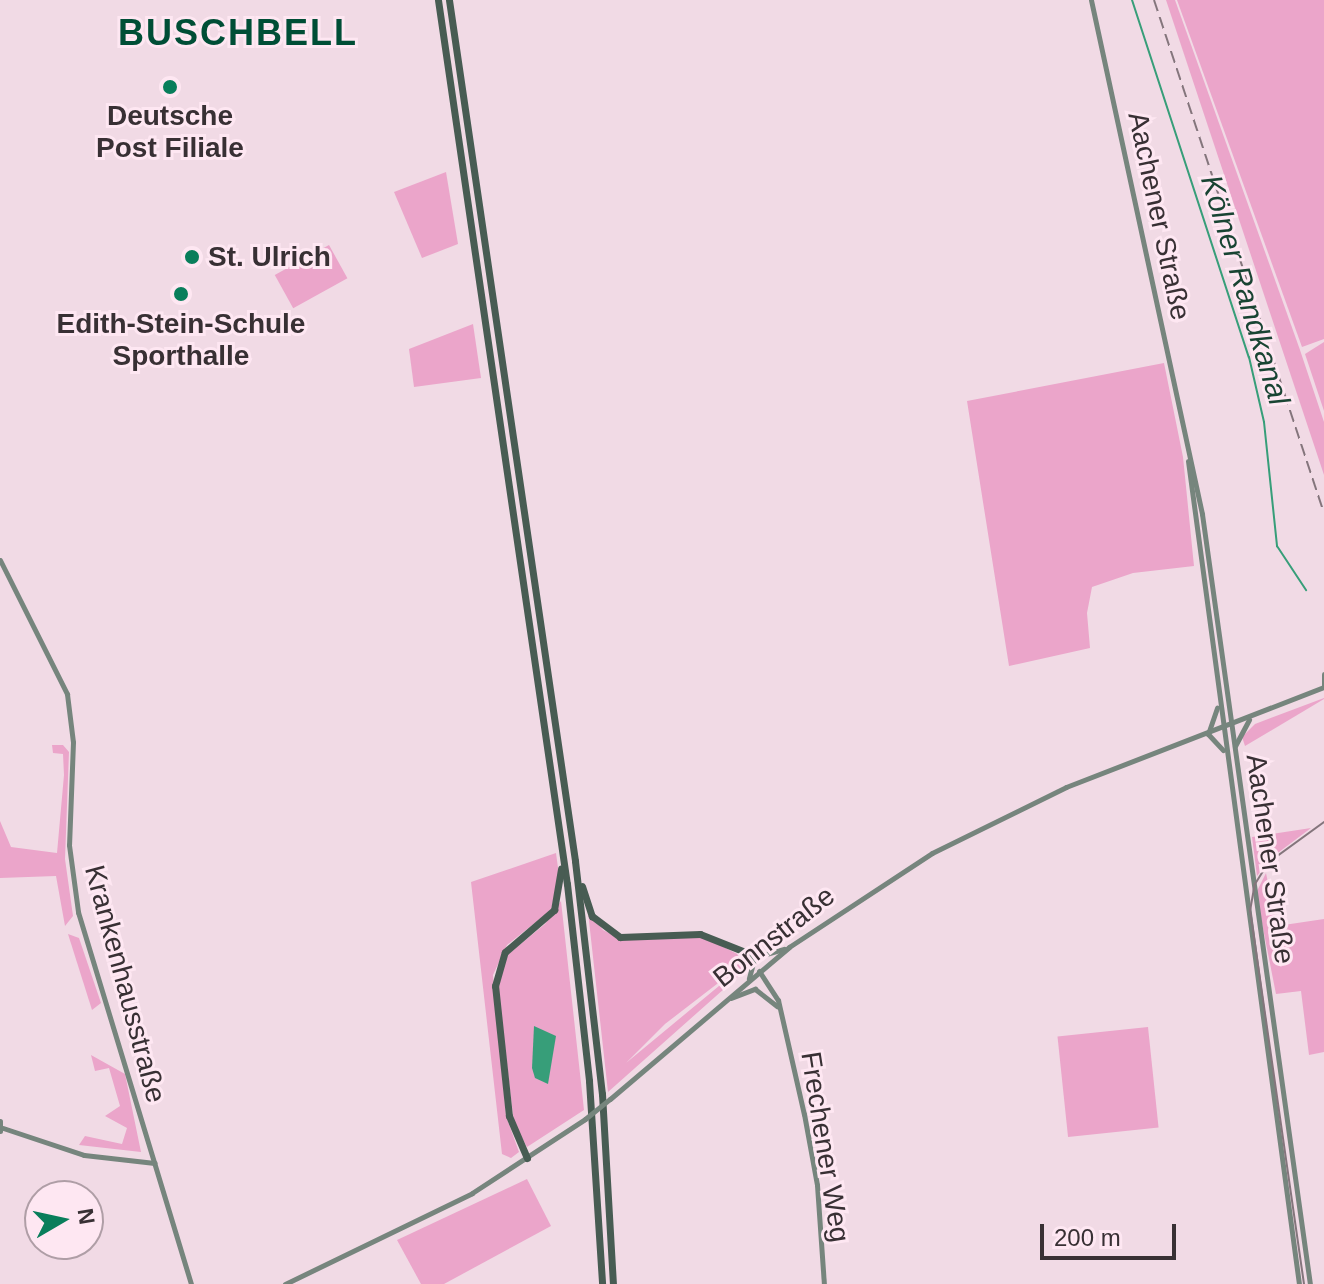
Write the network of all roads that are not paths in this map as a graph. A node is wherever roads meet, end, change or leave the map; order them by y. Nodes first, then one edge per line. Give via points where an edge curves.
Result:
1 (438, 0) edge
2 (449, 0) edge
3 (1091, 0) edge
4 (1186, 440) junction
5 (0, 560) edge
6 (1324, 674) edge
7 (1324, 687) edge
8 (1218, 707) junction
9 (1250, 719) junction
10 (1231, 725) junction
11 (1221, 729) junction
12 (1208, 734) junction
13 (1234, 748) junction
14 (1223, 750) junction
15 (562, 850) junction
16 (575, 861) junction
17 (789, 947) junction
18 (743, 951) junction
19 (759, 971) junction
20 (748, 980) junction
21 (723, 1001) junction
22 (1261, 1010) junction
23 (782, 1016) junction
24 (1274, 1020) junction
25 (0, 1121) edge
26 (2, 1130) edge
27 (1290, 1144) junction
28 (1281, 1152) junction
29 (527, 1158) junction
30 (1292, 1161) junction
31 (155, 1163) junction
32 (191, 1284) edge
33 (285, 1284) edge
34 (602, 1284) edge
35 (613, 1284) edge
36 (824, 1284) edge
37 (1299, 1284) edge
38 (1310, 1284) edge

1 - 15 highway
2 - 16 highway
3 - 4 main road, Aachener Straße
4 - 8 main road, Aachener Straße
4 - 10 main road, Aachener Straße via 1202,514
5 - 31 main road, Krankenhausstraße via 67,694 73,742 68,836 76,901
6 - 7 main road
7 - 9 main road, Bonnstraße
8 - 11 main road, Aachener Straße
8 - 12 main road
9 - 10 main road, Bonnstraße
9 - 13 main road
10 - 11 main road, Bonnstraße
10 - 13 main road, Aachener Straße
11 - 12 main road, Bonnstraße
11 - 14 main road, Aachener Straße
12 - 14 main road
12 - 17 main road, Bonnstraße via 1066,787 970,831 845,906
13 - 24 main road, Aachener Straße
14 - 22 main road, Aachener Straße
15 - 29 highway via 561,889 554,910 505,952 495,986 509,1116
15 - 34 highway via 588,1068
16 - 18 highway via 589,910 615,935 638,940 708,935
16 - 35 highway via 603,1106
17 - 18 main road via 759,956
17 - 19 main road, Bonnstraße
18 - 20 main road via 753,963
19 - 20 main road, Bonnstraße
19 - 23 main road, Frechener Weg
20 - 21 main road, Bonnstraße
21 - 23 main road, Frechener Weg via 749,990 762,991
21 - 29 main road, Bonnstraße, bridge via 610,1099
22 - 24 main road via 1267,1006
22 - 28 main road, Aachener Straße
23 - 36 main road, Frechener Weg via 817,1185
24 - 27 main road, Aachener Straße
25 - 26 main road
26 - 31 main road via 84,1155
27 - 28 main road
27 - 30 main road, Aachener Straße
28 - 30 main road
28 - 37 main road, Aachener Straße
29 - 33 main road, Bonnstraße via 431,1215
30 - 38 main road, Aachener Straße
31 - 32 main road, Krankenhausstraße

